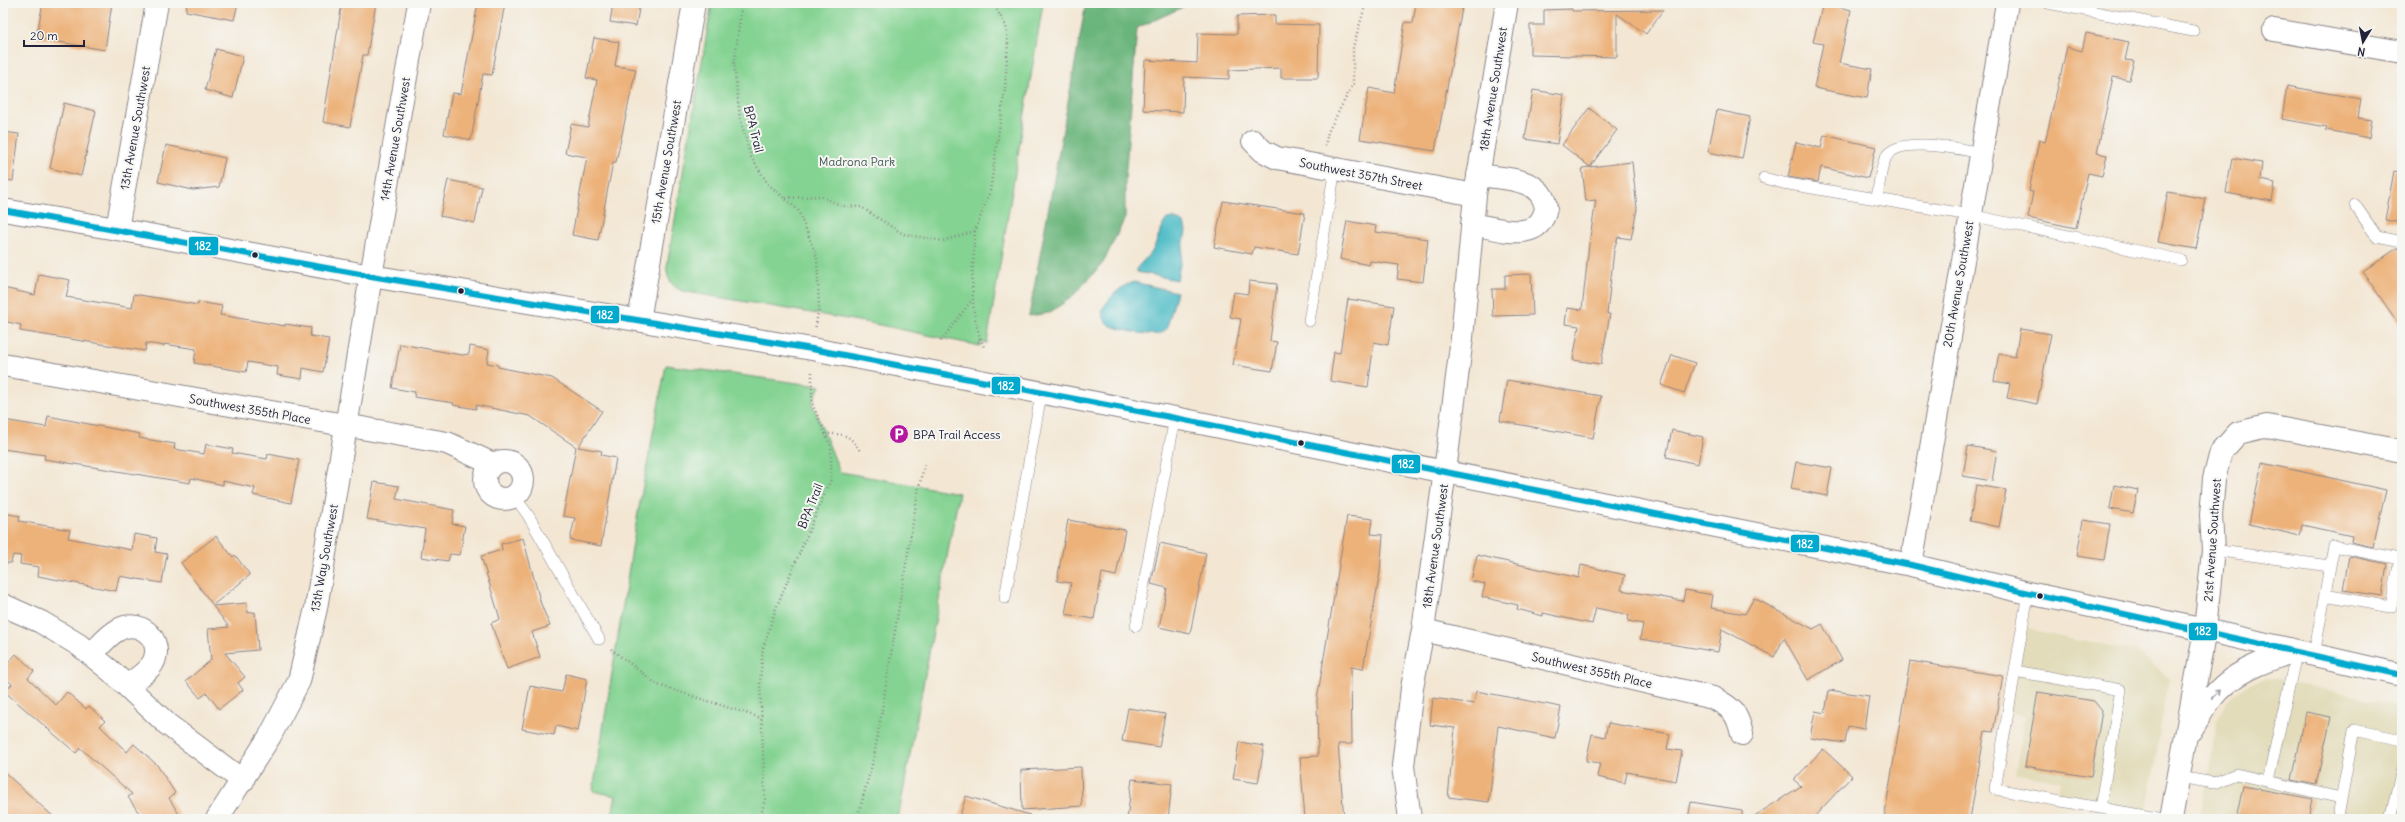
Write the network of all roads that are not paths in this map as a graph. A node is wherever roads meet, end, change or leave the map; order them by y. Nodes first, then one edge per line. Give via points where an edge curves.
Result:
1 (157, 3) edge
2 (419, 3) edge
3 (694, 3) edge
4 (1507, 3) edge
5 (2007, 3) edge
6 (2048, 3) edge
7 (2274, 30) dead end
8 (2193, 31) dead end
9 (2402, 52) edge
10 (1253, 141) dead end
11 (1981, 153) junction
12 (1328, 168) junction
13 (1764, 178) dead end
14 (1477, 185) junction
15 (1877, 199) junction
16 (2355, 205) dead end
17 (3, 210) edge
18 (1970, 215) junction
19 (1472, 224) junction
20 (116, 229) junction
21 (2402, 242) edge
22 (2181, 260) dead end
23 (371, 276) junction
24 (639, 320) junction
25 (1309, 321) dead end
26 (3, 365) edge
27 (1041, 394) junction
28 (1175, 418) junction
29 (346, 426) junction
30 (2402, 451) edge
31 (1445, 471) junction
32 (514, 496) joint
33 (2213, 550) junction
34 (2401, 559) edge
35 (1911, 564) junction
36 (2330, 566) junction
37 (2028, 593) junction
38 (2325, 595) junction
39 (1005, 598) dead end
40 (3, 606) edge
41 (1136, 626) dead end
42 (1423, 630) junction
43 (2205, 630) junction
44 (599, 639) road end
45 (2305, 653) junction
46 (91, 655) junction
47 (2016, 671) junction
48 (2402, 675) edge
49 (127, 686) junction
50 (1742, 734) dead end
51 (2186, 738) junction
52 (2402, 740) edge
53 (2402, 769) edge
54 (2179, 777) junction
55 (243, 781) junction
56 (2268, 781) junction
57 (2341, 798) junction
58 (2100, 808) junction
59 (2339, 811) dead end
60 (217, 819) edge
61 (1410, 819) edge
62 (2163, 819) edge
63 (2172, 819) edge
64 (2390, 819) edge

1 - 20 street, 13th Avenue Southwest
2 - 23 street, 14th Avenue Southwest
3 - 24 street, 15th Avenue Southwest
4 - 14 street, 18th Avenue Southwest
5 - 11 street, 20th Avenue Southwest
6 - 8 lane
7 - 9 street
10 - 12 street, Southwest 357th Street via 1263,151 1277,158
11 - 15 lane via 1912,145 1899,146 1886,156
11 - 18 street, 20th Avenue Southwest
12 - 14 street, Southwest 357th Street
12 - 25 lane
13 - 15 lane
14 - 19 street, 18th Avenue Southwest
14 - 19 street via 1526,183 1541,192 1546,208 1540,224 1525,232
15 - 18 lane
16 - 21 lane via 2377,237
17 - 20 street
18 - 22 lane
18 - 35 street, 20th Avenue Southwest
19 - 31 street, 18th Avenue Southwest via 1462,338
20 - 23 street
23 - 24 street
23 - 29 street, 13th Way Southwest
24 - 27 street
26 - 29 street, Southwest 355th Place
27 - 28 street
27 - 39 lane
28 - 31 street
28 - 41 lane
29 - 32 street, Southwest 355th Place via 447,443 493,464 485,476 488,490 500,498
29 - 55 street, 13th Way Southwest via 316,608 299,681
30 - 33 street, 21st Avenue Southwest via 2267,426 2238,433 2221,452 2214,479
31 - 35 street
31 - 42 street, 18th Avenue Southwest
32 - 44 lane via 528,515
33 - 36 lane
33 - 43 street, 21st Avenue Southwest
34 - 36 lane via 2334,546
34 - 38 lane via 2391,608
35 - 37 street
36 - 38 lane
37 - 43 street
37 - 47 lane
38 - 45 lane
40 - 46 street via 41,622
42 - 50 street, Southwest 355th Place via 1714,698 1730,706 1738,718
42 - 61 street, 18th Avenue Southwest via 1412,688 1403,766
43 - 45 street
43 - 51 street, 21st Avenue Southwest
45 - 48 street
51 -> 45 street via 2212,697 2233,678 2267,660
45 - 56 lane
46 - 49 street
46 - 49 street via 118,630 126,627 135,626 150,634 156,650 155,658 151,666
47 - 58 lane via 2121,690
47 - 58 lane via 1995,789
49 - 55 street via 167,724
51 - 54 street, 21st Avenue Southwest
52 - 57 lane via 2354,730
53 - 64 lane
54 - 56 lane via 2214,783 2236,774
54 - 63 street, 21st Avenue Southwest
55 - 60 street, 13th Way Southwest
56 - 57 lane
57 - 59 lane
58 - 62 lane

